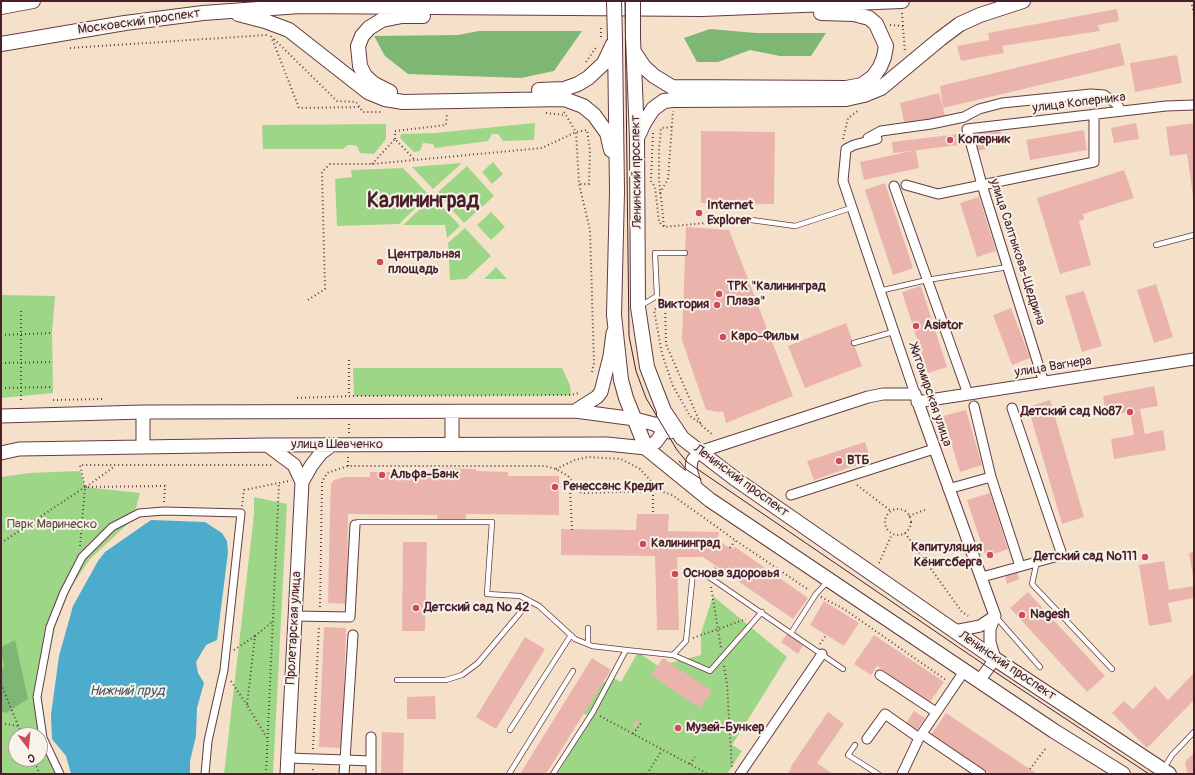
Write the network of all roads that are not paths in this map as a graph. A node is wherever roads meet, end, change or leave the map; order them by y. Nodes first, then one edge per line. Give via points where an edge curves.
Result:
1 (34, 1) edge
2 (614, 1) edge
3 (633, 1) edge
4 (902, 1) edge
5 (1023, 1) edge
6 (332, 3) edge
7 (1, 7) edge
8 (451, 8) junction
9 (749, 8) junction
10 (225, 11) junction
11 (615, 40) junction
12 (1, 44) edge
13 (633, 45) junction
14 (1194, 106) edge
15 (1121, 111) junction
16 (1094, 114) junction
17 (967, 129) joint
18 (636, 138) junction
19 (877, 139) dead end
20 (854, 145) junction
21 (616, 170) junction
22 (906, 185) dead end
23 (982, 185) junction
24 (894, 186) dead end
25 (851, 208) junction
26 (744, 219) road end
27 (1194, 235) edge
28 (1156, 245) dead end
29 (685, 253) dead end
30 (1009, 267) junction
31 (927, 280) junction
32 (880, 291) junction
33 (638, 307) junction
34 (614, 315) junction
35 (893, 332) junction
36 (854, 343) dead end
37 (1194, 360) edge
38 (1044, 383) junction
39 (968, 394) junction
40 (916, 398) junction
41 (974, 406) dead end
42 (1012, 408) dead end
43 (575, 411) junction
44 (664, 411) junction
45 (143, 412) junction
46 (452, 413) junction
47 (1, 416) edge
48 (635, 419) junction
49 (663, 428) junction
50 (682, 438) junction
51 (452, 444) junction
52 (266, 445) junction
53 (332, 445) junction
54 (143, 446) junction
55 (646, 448) junction
56 (934, 449) junction
57 (699, 452) junction
58 (1, 453) edge
59 (991, 477) junction
60 (302, 482) junction
61 (948, 489) junction
62 (697, 490) junction
63 (791, 495) dead end
64 (355, 525) joint
65 (1037, 561) junction
66 (1020, 566) junction
67 (982, 577) junction
68 (830, 580) junction
69 (530, 601) junction
70 (762, 612) junction
71 (295, 616) junction
72 (995, 616) junction
73 (588, 628) dead end
74 (954, 631) junction
75 (791, 633) junction
76 (352, 635) dead end
77 (571, 636) junction
78 (588, 644) junction
79 (626, 650) junction
80 (822, 654) junction
81 (673, 655) junction
82 (995, 659) junction
83 (1040, 667) dead end
84 (843, 668) dead end
85 (1112, 669) dead end
86 (965, 670) junction
87 (573, 671) dead end
88 (880, 675) dead end
89 (397, 680) dead end
90 (980, 681) junction
91 (936, 712) junction
92 (510, 730) dead end
93 (1194, 732) edge
94 (921, 736) junction
95 (371, 738) dead end
96 (867, 739) dead end
97 (855, 745) dead end
98 (288, 758) junction
99 (345, 760) junction
100 (371, 761) junction
101 (1166, 772) edge
102 (60, 774) edge
103 (205, 774) edge
104 (287, 774) edge
105 (344, 774) edge
106 (370, 774) edge
107 (509, 774) edge
108 (553, 774) edge
109 (740, 774) edge
110 (878, 774) edge
111 (902, 774) edge
112 (981, 774) edge
113 (1123, 774) edge

1 - 7 main road
2 - 11 main road, Ленинский проспект, bridge
3 - 13 main road, Ленинский проспект, bridge
4 - 9 main road, Московский проспект
5 - 18 main road via 960,24 881,88 864,95 846,98 673,100 653,109
6 - 8 main road, Московский проспект
6 - 10 main road, Московский проспект
8 - 9 main road, Московский проспект
8 - 11 main road via 437,16 382,20 369,28 358,46 360,66 365,76 387,91 403,93 564,89 578,84 599,69
9 - 13 main road via 794,15 829,13 854,14 869,18 876,24 886,46 880,67 873,77 862,85 846,88 672,87 644,68
10 - 12 main road, Московский проспект via 125,23
10 - 21 main road via 289,30 368,92 385,99 403,102 564,99 583,106 594,115 607,133
11 - 21 main road, Ленинский проспект
13 - 18 main road, Ленинский проспект
14 - 15 street, улица Коперника
15 - 16 street, улица Коперника
15 - 20 street via 1117,104 1104,96 1091,94 1002,103 979,109 964,117 881,131
16 - 17 street, улица Коперника
16 - 23 street via 1094,162
17 - 23 street, улица Салтыкова-Щедрина
18 - 33 main road, Ленинский проспект
19 - 20 street
20 - 25 street, Житомирская улица via 846,149 843,181
21 - 34 main road, Ленинский проспект
22 - 23 street via 938,194
23 - 30 street, улица Салтыкова-Щедрина
24 - 31 street
25 - 26 lane via 795,226
25 - 32 street, Житомирская улица
27 - 28 lane
29 - 33 lane via 656,253 657,296
30 - 31 lane
30 - 38 street, улица Салтыкова-Щедрина
31 - 32 lane
31 - 39 street
32 - 35 street, Житомирская улица
33 - 44 main road, Ленинский проспект via 647,367
34 - 43 main road via 610,356 601,392
34 - 48 main road, Ленинский проспект via 621,380
35 - 36 lane
35 - 40 street, Житомирская улица
37 - 38 street, улица Вагнера
38 - 39 street, улица Вагнера
39 - 40 street, улица Вагнера
40 - 56 street, Житомирская улица
40 - 57 street, улица Вагнера via 883,394
41 - 59 street
42 - 65 street via 1062,555
43 - 46 main road
43 - 48 main road
44 - 49 main road
44 - 50 main road, Ленинский проспект
45 - 46 main road
45 - 47 main road
45 - 54 main road
46 - 51 main road
48 - 49 main road
48 - 55 main road, Ленинский проспект
49 - 50 main road
49 - 55 main road via 656,442
50 - 57 main road, Ленинский проспект
51 - 53 main road, улица Шевченко
51 - 55 main road, улица Шевченко via 607,444
52 - 53 main road, улица Шевченко
52 - 54 main road, улица Шевченко
52 - 60 main road, Пролетарская улица via 294,465
53 - 60 main road, Пролетарская улица via 310,466
54 - 58 main road, улица Шевченко via 19,449
55 - 62 main road, Ленинский проспект
56 - 61 street, Житомирская улица
56 - 63 street
57 - 62 street via 691,465
57 - 74 main road, Ленинский проспект
59 - 61 street
59 - 66 street
60 - 71 main road, Пролетарская улица
61 - 67 street, Житомирская улица
62 - 68 main road, Ленинский проспект
64 - 69 lane via 358,522 492,522 487,594 520,596
64 - 71 street via 350,617
65 - 66 street
65 - 85 lane via 1032,584
66 - 67 street
67 - 72 street, Житомирская улица
68 - 75 lane via 816,594
68 - 86 main road, Ленинский проспект
69 - 77 lane
69 - 89 lane via 478,663 462,674 446,680
70 - 75 lane
70 - 81 lane via 710,671
70 - 81 lane via 709,577 693,572 686,641
71 - 98 main road, Пролетарская улица
72 - 74 street via 980,626
72 - 82 street via 990,629 990,642
72 - 83 lane
73 - 78 lane
74 - 82 main road, Ленинский проспект
75 - 80 lane
76 - 99 street
77 - 78 lane
77 - 92 lane
78 - 79 lane
79 - 81 lane
79 - 108 lane via 593,712
80 - 84 lane
80 - 109 street
82 - 90 street
82 - 101 main road, Ленинский проспект
86 - 90 main road, Ленинский проспект
86 - 91 street
87 - 107 lane
88 - 91 street
90 - 113 main road, Ленинский проспект
91 - 94 street
93 - 101 lane via 1172,755
94 - 96 street via 885,714
94 - 111 street
94 - 112 street
95 - 100 street
97 - 110 lane via 848,755
98 - 99 street
98 - 104 main road, Пролетарская улица
99 - 100 street
99 - 105 street
100 - 106 street
102 - 103 street via 43,738 38,697 50,627 82,557 112,527 139,513 164,510 241,513 224,670 208,741

